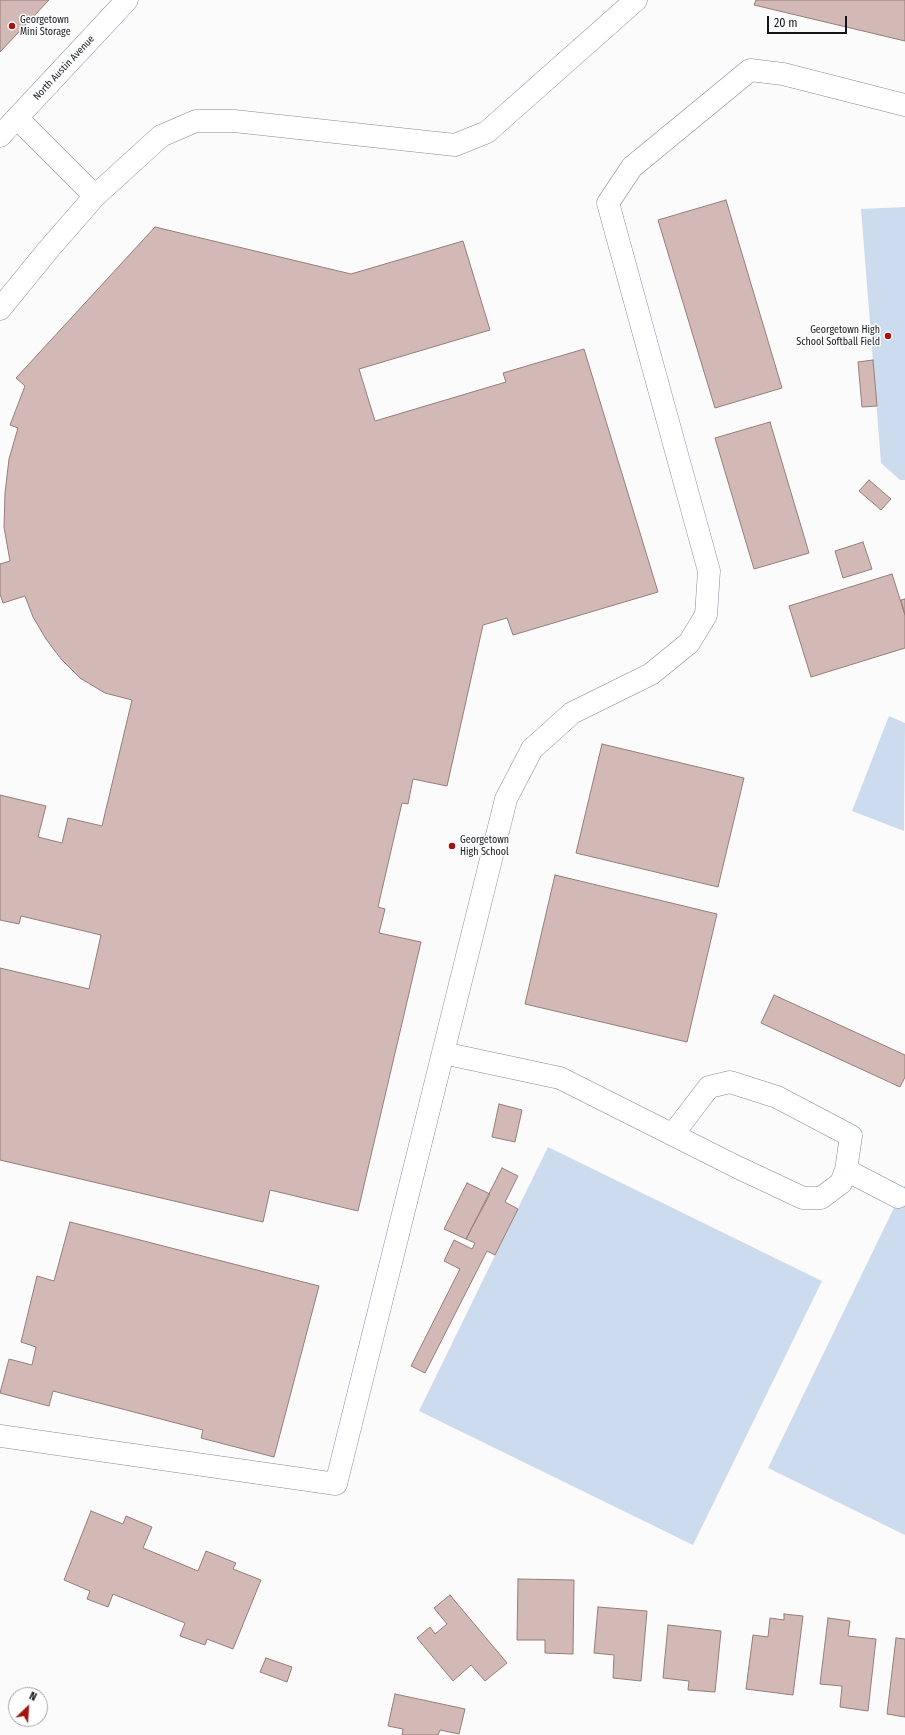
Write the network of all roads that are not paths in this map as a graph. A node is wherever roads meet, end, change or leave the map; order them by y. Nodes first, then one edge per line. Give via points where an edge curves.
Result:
1 (127, 0) edge
2 (636, 0) edge
3 (905, 105) edge
4 (17, 118) junction
5 (0, 136) edge
6 (95, 196) junction
7 (0, 309) edge
8 (443, 1053) junction
9 (673, 1134) junction
10 (846, 1170) junction
11 (898, 1197) dead end
12 (0, 1436) edge

1 - 4 main road, North Austin Avenue
2 - 6 main road via 487,132 456,144 234,121 196,121 161,136
3 - 8 main road via 783,74 750,70 632,167 608,203 709,571 706,615 689,643 651,674 572,712 532,749 506,799
4 - 5 main road, North Austin Avenue
4 - 6 main road
6 - 7 main road
8 - 9 main road via 560,1078
8 - 12 main road via 336,1484
9 - 10 main road via 737,1168 803,1198 821,1198 841,1183
9 - 10 main road via 709,1087 730,1082 777,1097 851,1136
10 - 11 main road

